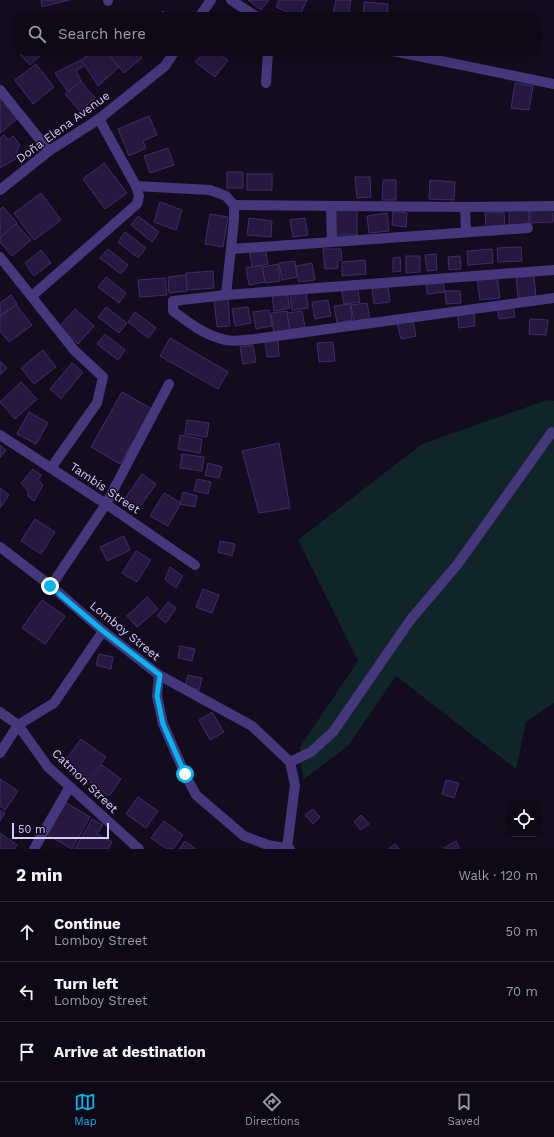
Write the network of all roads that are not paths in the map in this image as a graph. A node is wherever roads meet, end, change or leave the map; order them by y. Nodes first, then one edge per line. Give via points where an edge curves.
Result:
1 (211, 0) edge
2 (231, 0) edge
3 (203, 12) edge
4 (249, 12) edge
5 (172, 56) edge
6 (268, 56) edge
7 (417, 56) edge
8 (266, 83) dead end
9 (554, 84) edge
10 (0, 90) edge
11 (99, 119) junction
12 (49, 151) junction
13 (136, 186) junction
14 (0, 190) edge
15 (234, 205) junction
16 (554, 206) edge
17 (331, 207) junction
18 (465, 207) junction
19 (528, 228) dead end
20 (466, 232) junction
21 (332, 242) junction
22 (230, 249) junction
23 (0, 257) edge
24 (554, 270) edge
25 (226, 295) junction
26 (32, 296) junction
27 (554, 298) edge
28 (169, 384) dead end
29 (552, 432) dead end
30 (0, 435) edge
31 (51, 468) junction
32 (106, 504) junction
33 (0, 547) edge
34 (195, 565) dead end
35 (50, 586) junction
36 (103, 631) junction
37 (160, 675) junction
38 (0, 712) edge
39 (18, 725) junction
40 (0, 753) edge
41 (290, 762) junction
42 (69, 788) junction
43 (127, 845) edge
44 (289, 848) edge
45 (34, 849) edge
46 (139, 849) edge

1 - 3 street
2 - 4 street
5 - 11 street, Doña Elena Avenue via 165,66
6 - 8 street
7 - 9 street
10 - 12 street
11 - 12 street, Doña Elena Avenue
11 - 13 street
12 - 14 street, Doña Elena Avenue
13 - 15 street via 210,190 226,196
13 - 26 street via 139,196 137,204
15 - 17 street
15 - 22 street
16 - 18 street
17 - 18 street
17 - 21 street
18 - 20 street
19 - 20 street
20 - 21 street
21 - 22 street
22 - 25 street
23 - 26 street
24 - 25 street
25 - 27 street via 173,301 173,311 211,336 228,340 248,340
26 - 31 street via 74,350 103,377 97,403
28 - 32 street
29 - 41 street via 457,565 411,619 333,732 311,752
30 - 31 street, Tambis Street
31 - 32 street, Tambis Street
32 - 34 street, Tambis Street
32 - 35 street
33 - 35 street, Lomboy Street
35 - 36 street, Lomboy Street
36 - 37 street, Lomboy Street
36 - 39 street via 54,702
37 - 41 street via 252,726
37 - 44 street, Lomboy Street via 157,696 163,724 196,795 244,836 268,845
38 - 39 street, Catmon Street
39 - 40 street
39 - 42 street, Catmon Street via 48,767
41 - 44 street via 295,785
42 - 43 street, Catmon Street
42 - 45 street
43 - 46 street, Catmon Street

